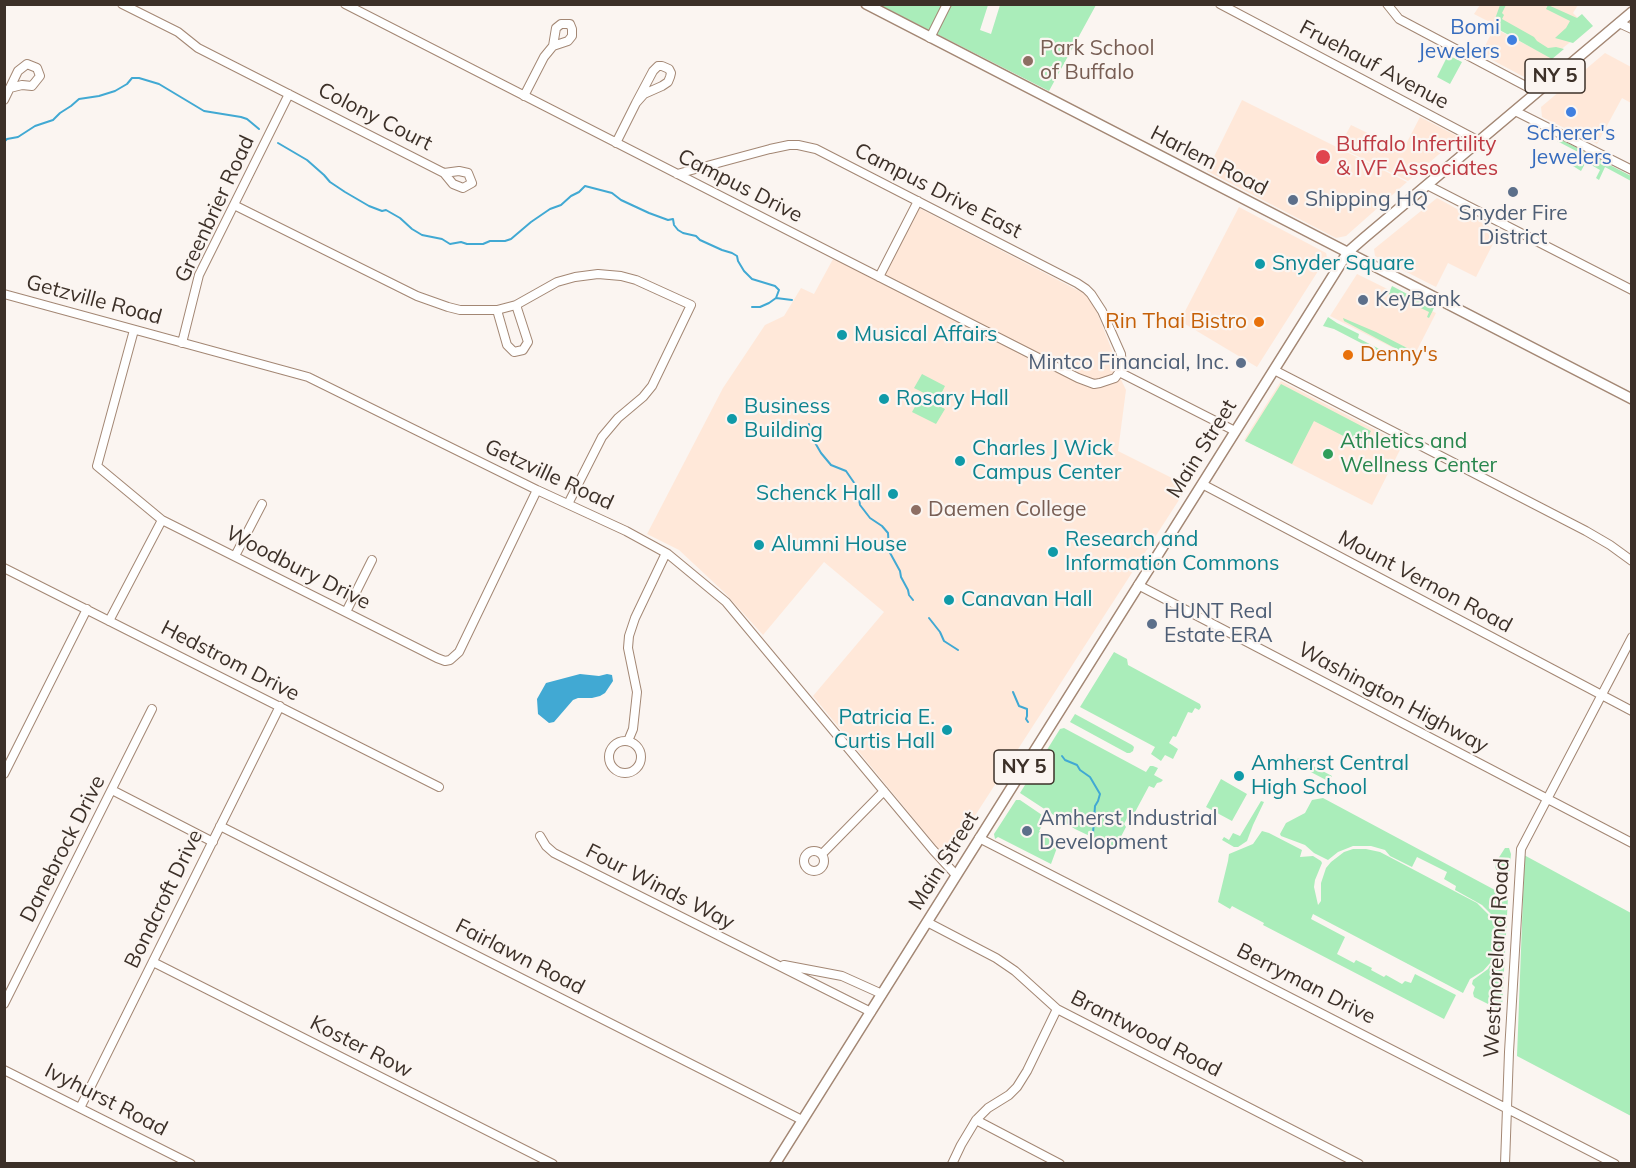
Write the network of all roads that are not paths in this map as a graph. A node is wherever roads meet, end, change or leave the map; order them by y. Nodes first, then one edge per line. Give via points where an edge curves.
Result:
1 (122, 4) edge
2 (345, 4) edge
3 (866, 4) edge
4 (947, 4) edge
5 (1220, 4) edge
6 (1387, 4) edge
7 (1632, 12) edge
8 (1619, 23) junction
9 (1632, 29) edge
10 (930, 38) junction
11 (553, 46) dead end
12 (10, 88) dead end
13 (1537, 92) junction
14 (289, 94) junction
15 (524, 96) junction
16 (4, 100) edge
17 (636, 103) junction
18 (1515, 111) junction
19 (1479, 141) junction
20 (616, 143) junction
21 (1632, 170) edge
22 (444, 173) dead end
23 (677, 174) junction
24 (1427, 185) junction
25 (918, 201) junction
26 (234, 206) junction
27 (1348, 252) junction
28 (879, 277) junction
29 (1632, 290) edge
30 (4, 294) edge
31 (516, 305) junction
32 (497, 310) junction
33 (134, 330) junction
34 (182, 343) junction
35 (1274, 370) junction
36 (1119, 372) junction
37 (1632, 399) edge
38 (1235, 431) junction
39 (1202, 484) junction
40 (537, 490) junction
41 (262, 504) dead end
42 (568, 504) junction
43 (162, 520) junction
44 (666, 553) junction
45 (235, 556) junction
46 (372, 560) dead end
47 (1632, 561) edge
48 (4, 568) edge
49 (1138, 585) junction
50 (87, 609) junction
51 (346, 612) junction
52 (109, 621) junction
53 (1632, 637) edge
54 (1602, 695) junction
55 (280, 706) junction
56 (152, 709) dead end
57 (1632, 711) edge
58 (627, 741) junction
59 (4, 774) edge
60 (439, 787) dead end
61 (112, 790) junction
62 (884, 791) junction
63 (1547, 799) junction
64 (220, 826) junction
65 (540, 836) dead end
66 (979, 838) junction
67 (213, 842) junction
68 (1632, 843) edge
69 (822, 854) dead end
70 (956, 875) junction
71 (927, 922) junction
72 (153, 962) junction
73 (771, 962) junction
74 (882, 994) junction
75 (4, 1004) edge
76 (1058, 1009) junction
77 (871, 1012) junction
78 (4, 1070) edge
79 (80, 1108) junction
80 (1508, 1108) junction
81 (802, 1120) junction
82 (976, 1120) junction
83 (191, 1164) edge
84 (553, 1164) edge
85 (775, 1164) edge
86 (952, 1164) edge
87 (1060, 1164) edge
88 (1359, 1164) edge
89 (1505, 1164) edge
90 (1615, 1164) edge

1 - 14 street, Colony Court
2 - 15 street, Campus Drive
3 - 10 main road, Harlem Road
4 - 10 street
5 - 19 street, Fruehauf Avenue
6 - 13 street via 1400,19
7 - 8 main road, Main Street / NY 5
8 - 9 street
8 - 13 main road, Main Street / NY 5
10 - 27 main road, Harlem Road
11 - 15 street via 543,57
12 - 16 street
13 - 18 main road, Main Street / NY 5
14 - 22 street, Colony Court
14 - 26 street, Greenbrier Road
15 - 20 street, Campus Drive
17 - 17 street via 644,94 668,82 669,69 658,66 652,71
17 - 20 street
18 - 19 main road, Main Street / NY 5
18 - 21 street
19 - 24 main road, Main Street / NY 5
20 - 23 street, Campus Drive
23 - 25 street, Campus Drive East via 770,149 808,146
23 - 28 street, Campus Drive
24 - 27 main road, Main Street / NY 5
24 - 29 street
25 - 28 street
25 - 36 street, Campus Drive East via 1086,289 1097,301 1116,342 1122,363
26 - 32 street via 433,303 460,310
26 - 34 street, Greenbrier Road via 199,275
27 - 35 main road, Main Street / NY 5
27 - 37 main road, Harlem Road
28 - 36 street, Campus Drive via 1086,381 1100,383
30 - 33 street, Getzville Road
31 - 32 street
31 - 32 street via 528,342 523,350 514,352 507,345
31 - 42 street via 557,282 598,274 636,280 691,305 652,386 602,437
33 - 34 street, Getzville Road
33 - 43 street, Woodbury Drive via 97,466
34 - 40 street, Getzville Road via 308,377
35 - 38 main road, Main Street / NY 5
35 - 47 street via 1586,531
36 - 38 street
38 - 39 main road, Main Street / NY 5
39 - 49 main road, Main Street / NY 5
39 - 54 street, Mount Vernon Road
40 - 42 street, Getzville Road
40 - 51 street, Woodbury Drive via 454,657 445,661 437,658
41 - 45 street
42 - 44 street, Getzville Road
43 - 45 street, Woodbury Drive
43 - 52 street
44 - 58 street via 629,636 637,692 633,729
44 - 62 street, Getzville Road via 726,602
45 - 51 street, Woodbury Drive
46 - 51 street
48 - 50 street, Hedstrom Drive
49 - 63 street, Washington Highway
49 - 66 main road, Main Street / NY 5
50 - 52 street, Hedstrom Drive
50 - 59 street
52 - 55 street, Hedstrom Drive
53 - 54 street, Westmoreland Road
54 - 57 street, Mount Vernon Road
54 - 63 street, Westmoreland Road
55 - 60 street, Hedstrom Drive
55 - 64 street, Bondcroft Drive
56 - 61 street, Danebrock Drive
58 - 58 street via 617,742 609,751 609,762 620,773 631,772 641,760 640,750
61 - 67 street
61 - 75 street, Danebrock Drive
62 - 69 street
62 - 70 street, Getzville Road
63 - 68 street, Washington Highway
63 - 80 street, Westmoreland Road via 1521,849
64 - 67 street, Bondcroft Drive
64 - 81 street, Fairlawn Road
65 - 73 street, Four Winds Way via 554,853
66 - 70 main road, Main Street / NY 5
66 - 80 street, Berryman Drive
67 - 72 street, Bondcroft Drive
70 - 71 main road, Main Street / NY 5
71 - 74 main road, Main Street / NY 5
71 - 76 street, Brantwood Road via 996,958
72 - 79 street, Bondcroft Drive
72 - 84 street, Koster Row
73 - 74 street, Four Winds Way via 842,976
73 - 77 street, Four Winds Way
74 - 77 main road, Main Street / NY 5
76 - 82 street via 1017,1087
76 - 88 street, Brantwood Road
77 - 81 main road, Main Street / NY 5
78 - 79 street, Ivyhurst Road
79 - 83 street, Ivyhurst Road
80 - 89 street, Westmoreland Road
80 - 90 street, Berryman Drive
81 - 85 main road, Main Street / NY 5
82 - 86 street
82 - 87 street

